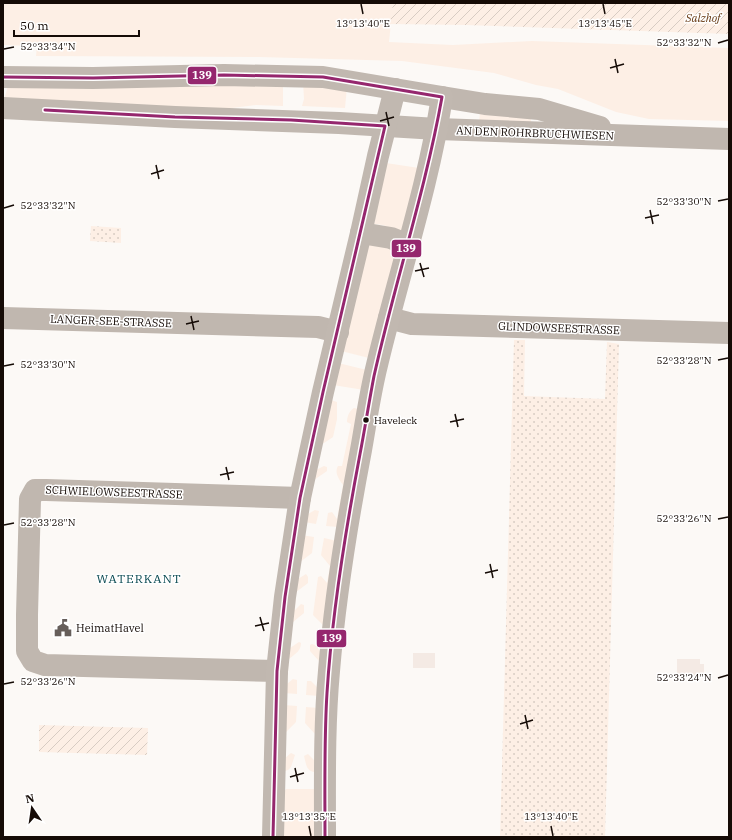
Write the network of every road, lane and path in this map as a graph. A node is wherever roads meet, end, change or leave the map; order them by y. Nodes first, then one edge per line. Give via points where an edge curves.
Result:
1 (3, 77) edge
2 (395, 89) junction
3 (442, 97) junction
4 (3, 108) edge
5 (385, 126) junction
6 (438, 129) junction
7 (633, 136) junction
8 (729, 138) edge
9 (362, 233) junction
10 (408, 245) junction
11 (3, 318) edge
12 (389, 318) junction
13 (338, 332) junction
14 (729, 333) edge
15 (300, 498) junction
16 (277, 671) junction
17 (273, 837) edge
18 (325, 837) edge

1 - 2 main road via 293,76
2 - 3 main road
2 - 5 main road
3 - 6 main road
3 - 7 street, AN DEN ROHRBRUCHWIESEN via 539,109
4 - 5 main road
5 - 6 main road
5 - 9 main road
6 - 7 street, AN DEN ROHRBRUCHWIESEN
6 - 10 main road
7 - 8 street, AN DEN ROHRBRUCHWIESEN
9 - 10 main road via 391,238
9 - 13 main road
10 - 12 main road
11 - 13 street, LANGER-SEE-STRASSE via 318,327
12 - 14 street, GLINDOWSEESTRASSE via 412,324
12 - 18 main road via 376,366 345,535 336,603 327,702
13 - 15 main road
15 - 16 main road
15 - 16 street, SCHWIELOWSEESTRASSE via 35,490 30,499 27,651 32,661 45,665
16 - 17 main road

